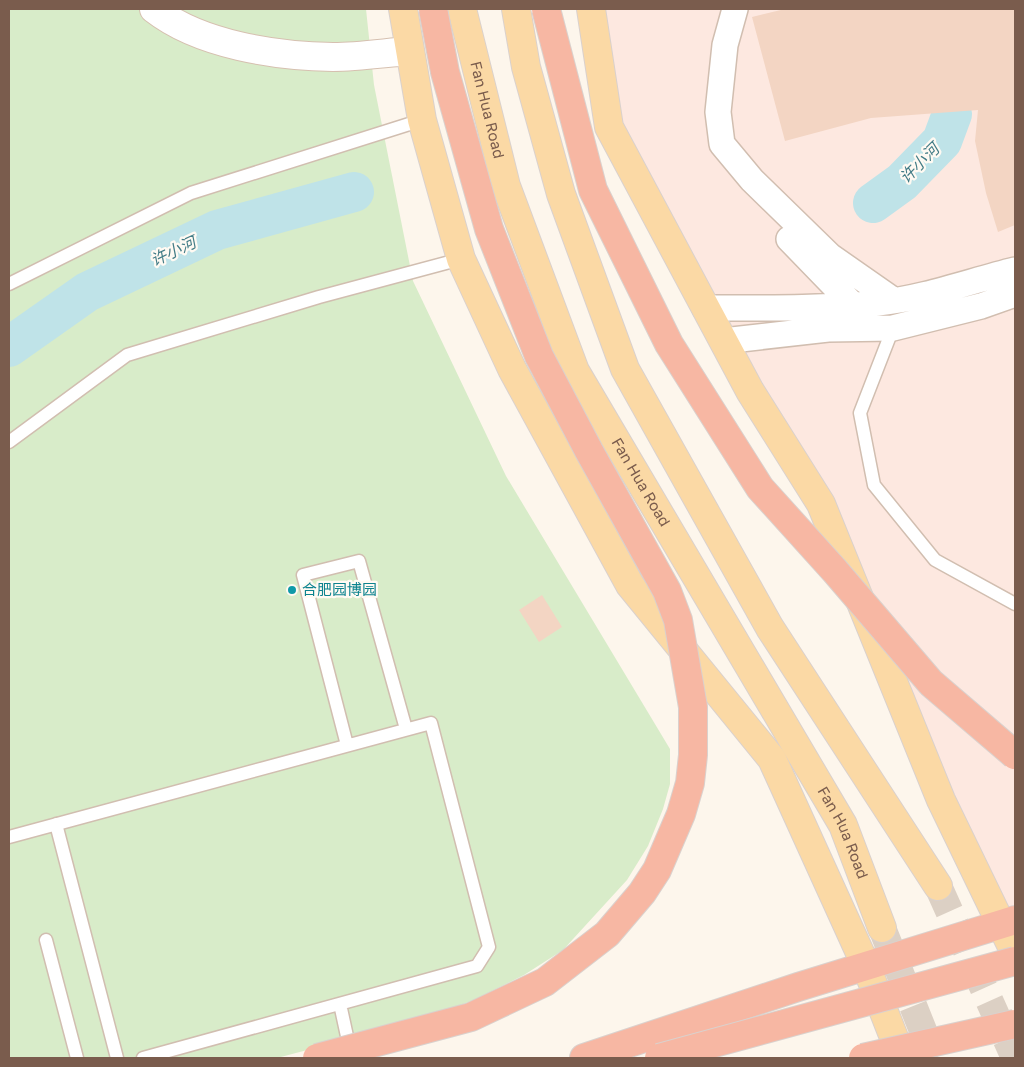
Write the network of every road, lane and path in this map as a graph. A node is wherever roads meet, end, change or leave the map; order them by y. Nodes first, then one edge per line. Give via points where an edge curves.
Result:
1 (154, 9) edge
2 (403, 9) edge
3 (433, 9) edge
4 (462, 9) edge
5 (516, 9) edge
6 (546, 9) edge
7 (591, 9) edge
8 (719, 9) edge
9 (735, 9) edge
10 (409, 51) junction
11 (422, 120) junction
12 (461, 260) junction
13 (1015, 270) edge
14 (9, 284) edge
15 (1015, 294) edge
16 (894, 300) junction
17 (852, 304) junction
18 (705, 308) junction
19 (893, 328) junction
20 (723, 341) junction
21 (9, 442) edge
22 (1015, 604) edge
23 (406, 729) junction
24 (346, 745) junction
25 (1015, 755) edge
26 (56, 824) junction
27 (9, 837) edge
28 (938, 886) tunnel mouth
29 (1008, 922) edge
30 (882, 928) tunnel mouth
31 (46, 940) dead end
32 (1015, 952) edge
33 (1015, 961) edge
34 (866, 966) junction
35 (340, 1004) junction
36 (1015, 1024) edge
37 (350, 1050) junction
38 (77, 1058) edge
39 (117, 1058) edge
40 (143, 1058) edge
41 (317, 1058) edge
42 (584, 1058) edge
43 (658, 1058) edge
44 (863, 1058) edge
45 (902, 1058) edge

1 - 10 street via 186,29 218,42 334,57
2 - 10 main road
3 - 37 highway, bridge via 445,72 489,229 539,356 667,591 678,620 693,707 693,755 690,783 681,814 657,870 607,934 544,982 471,1017
4 - 30 main road, Fan Hua Road via 506,186 575,371 843,825
5 - 28 main road via 526,67 561,194 625,369 770,628
6 - 25 highway, bridge via 593,190 674,352 760,488 931,683
7 - 18 main road via 609,127
8 - 17 street via 708,68 707,148 762,211
9 - 16 street via 725,45 718,112 722,144 752,180 830,256
10 - 11 main road
11 - 12 main road
11 - 14 lane via 191,193
12 - 21 lane via 319,297 127,355
12 - 34 main road via 512,370 630,585 772,758
13 - 16 street
15 - 19 street
16 - 17 street
17 - 18 street
18 - 20 main road
19 - 20 street via 828,329
19 - 22 lane via 860,413 874,485 935,560
20 - 29 main road via 821,504 941,800
23 - 24 lane
23 - 24 lane via 359,561 303,574
23 - 35 lane via 431,723 490,947 477,966
24 - 26 lane
26 - 27 lane
26 - 39 lane
29 - 32 main road
29 - 34 highway
31 - 38 lane
33 - 43 highway, bridge
34 - 42 highway
34 - 45 main road
35 - 37 lane
35 - 40 lane
36 - 44 highway, bridge
37 - 41 highway, bridge

